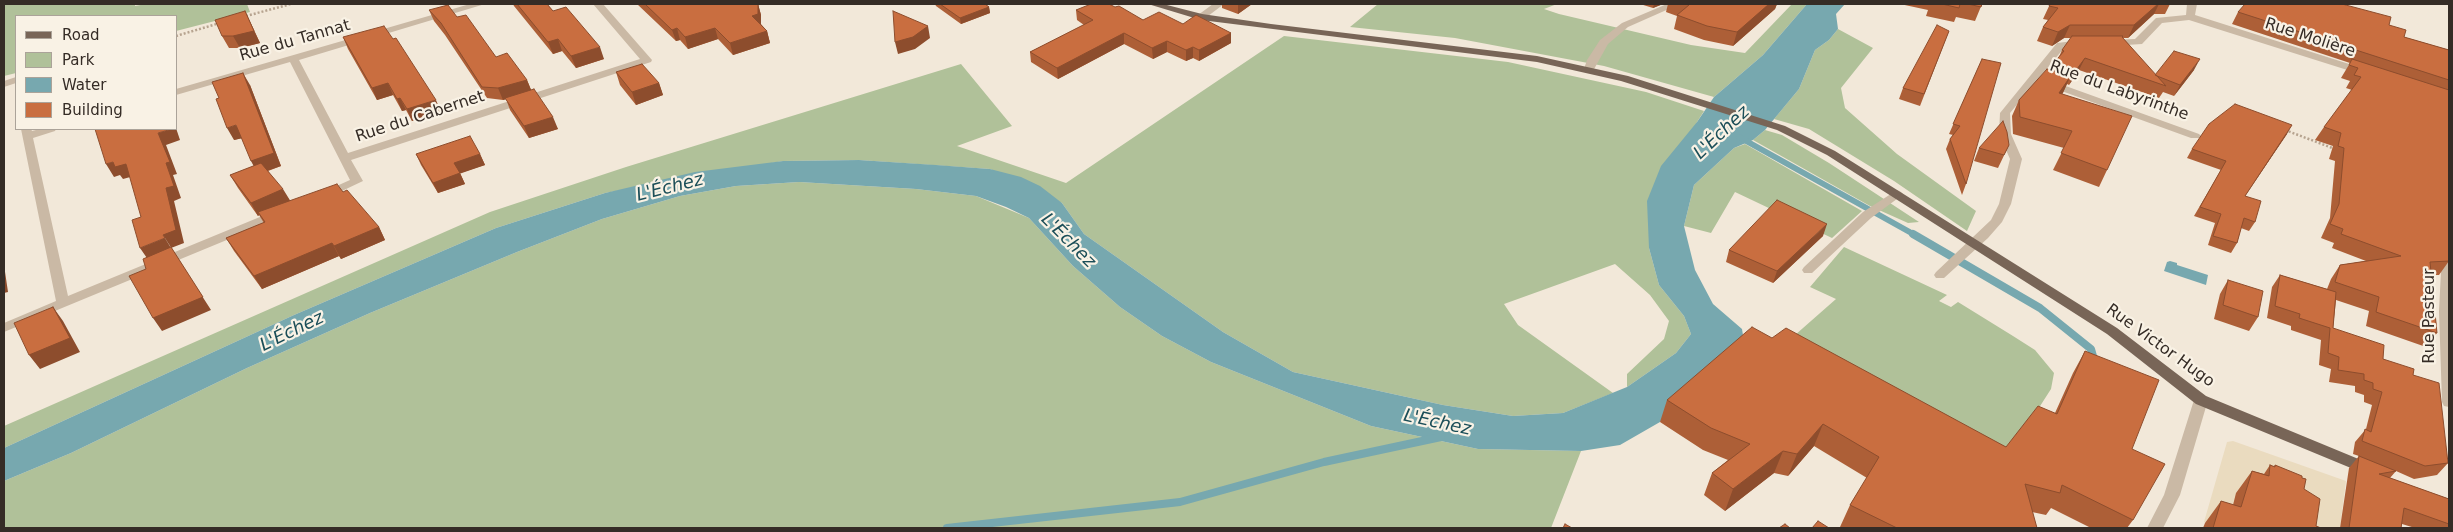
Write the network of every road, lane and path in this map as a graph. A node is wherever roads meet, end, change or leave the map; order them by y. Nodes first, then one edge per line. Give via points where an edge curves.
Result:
1 (291, 4) edge
2 (480, 4) edge
3 (598, 4) edge
4 (1153, 4) edge
5 (1219, 4) edge
6 (1674, 4) edge
7 (2192, 4) edge
8 (243, 17) edge
9 (1201, 17) junction
10 (2190, 17) junction
11 (224, 22) edge
12 (178, 35) edge
13 (294, 58) junction
14 (1589, 69) junction
15 (2374, 76) edge
16 (2032, 77) junction
17 (178, 91) edge
18 (43, 130) edge
19 (2284, 130) edge
20 (27, 132) edge
21 (2195, 136) dead end
22 (2338, 150) edge
23 (345, 158) junction
24 (1897, 194) junction
25 (311, 200) edge
26 (284, 212) edge
27 (2449, 231) edge
28 (1973, 244) junction
29 (1808, 270) dead end
30 (1944, 271) dead end
31 (63, 303) junction
32 (4, 328) edge
33 (2201, 400) junction
34 (2449, 402) edge
35 (2378, 474) edge
36 (2154, 528) edge

1 - 8 path
2 - 13 street, Rue du Tannat
3 - 23 street, Rue du Cabernet via 647,60
4 - 9 main road, Rue Victor Hugo
5 - 9 street
6 - 14 street via 1625,25 1604,42
7 - 10 street
9 - 14 main road, Rue Victor Hugo via 1528,58
10 - 15 street, Rue Molière
10 - 16 street, Rue Molière via 2160,20 2138,42 2060,45
11 - 12 path
13 - 17 street, Rue du Tannat
13 - 23 street
14 - 24 main road, Rue Victor Hugo via 1692,98 1781,128 1831,153
16 - 21 street, Rue du Labyrinthe
16 - 28 street, Rue Molière via 2005,112 2005,134 2016,159 2005,204 1996,222
18 - 20 street
19 - 22 path
20 - 31 street
23 - 25 street, Rue du Cabernet via 357,181
24 - 28 main road, Rue Victor Hugo
24 - 29 street via 1867,215
26 - 31 street
27 - 34 street, Rue Pasteur via 2445,311
28 - 30 street, Rue Molière
28 - 33 main road, Rue Victor Hugo via 2112,331
31 - 32 street
33 - 35 main road, Rue Victor Hugo
33 - 36 street via 2172,495

